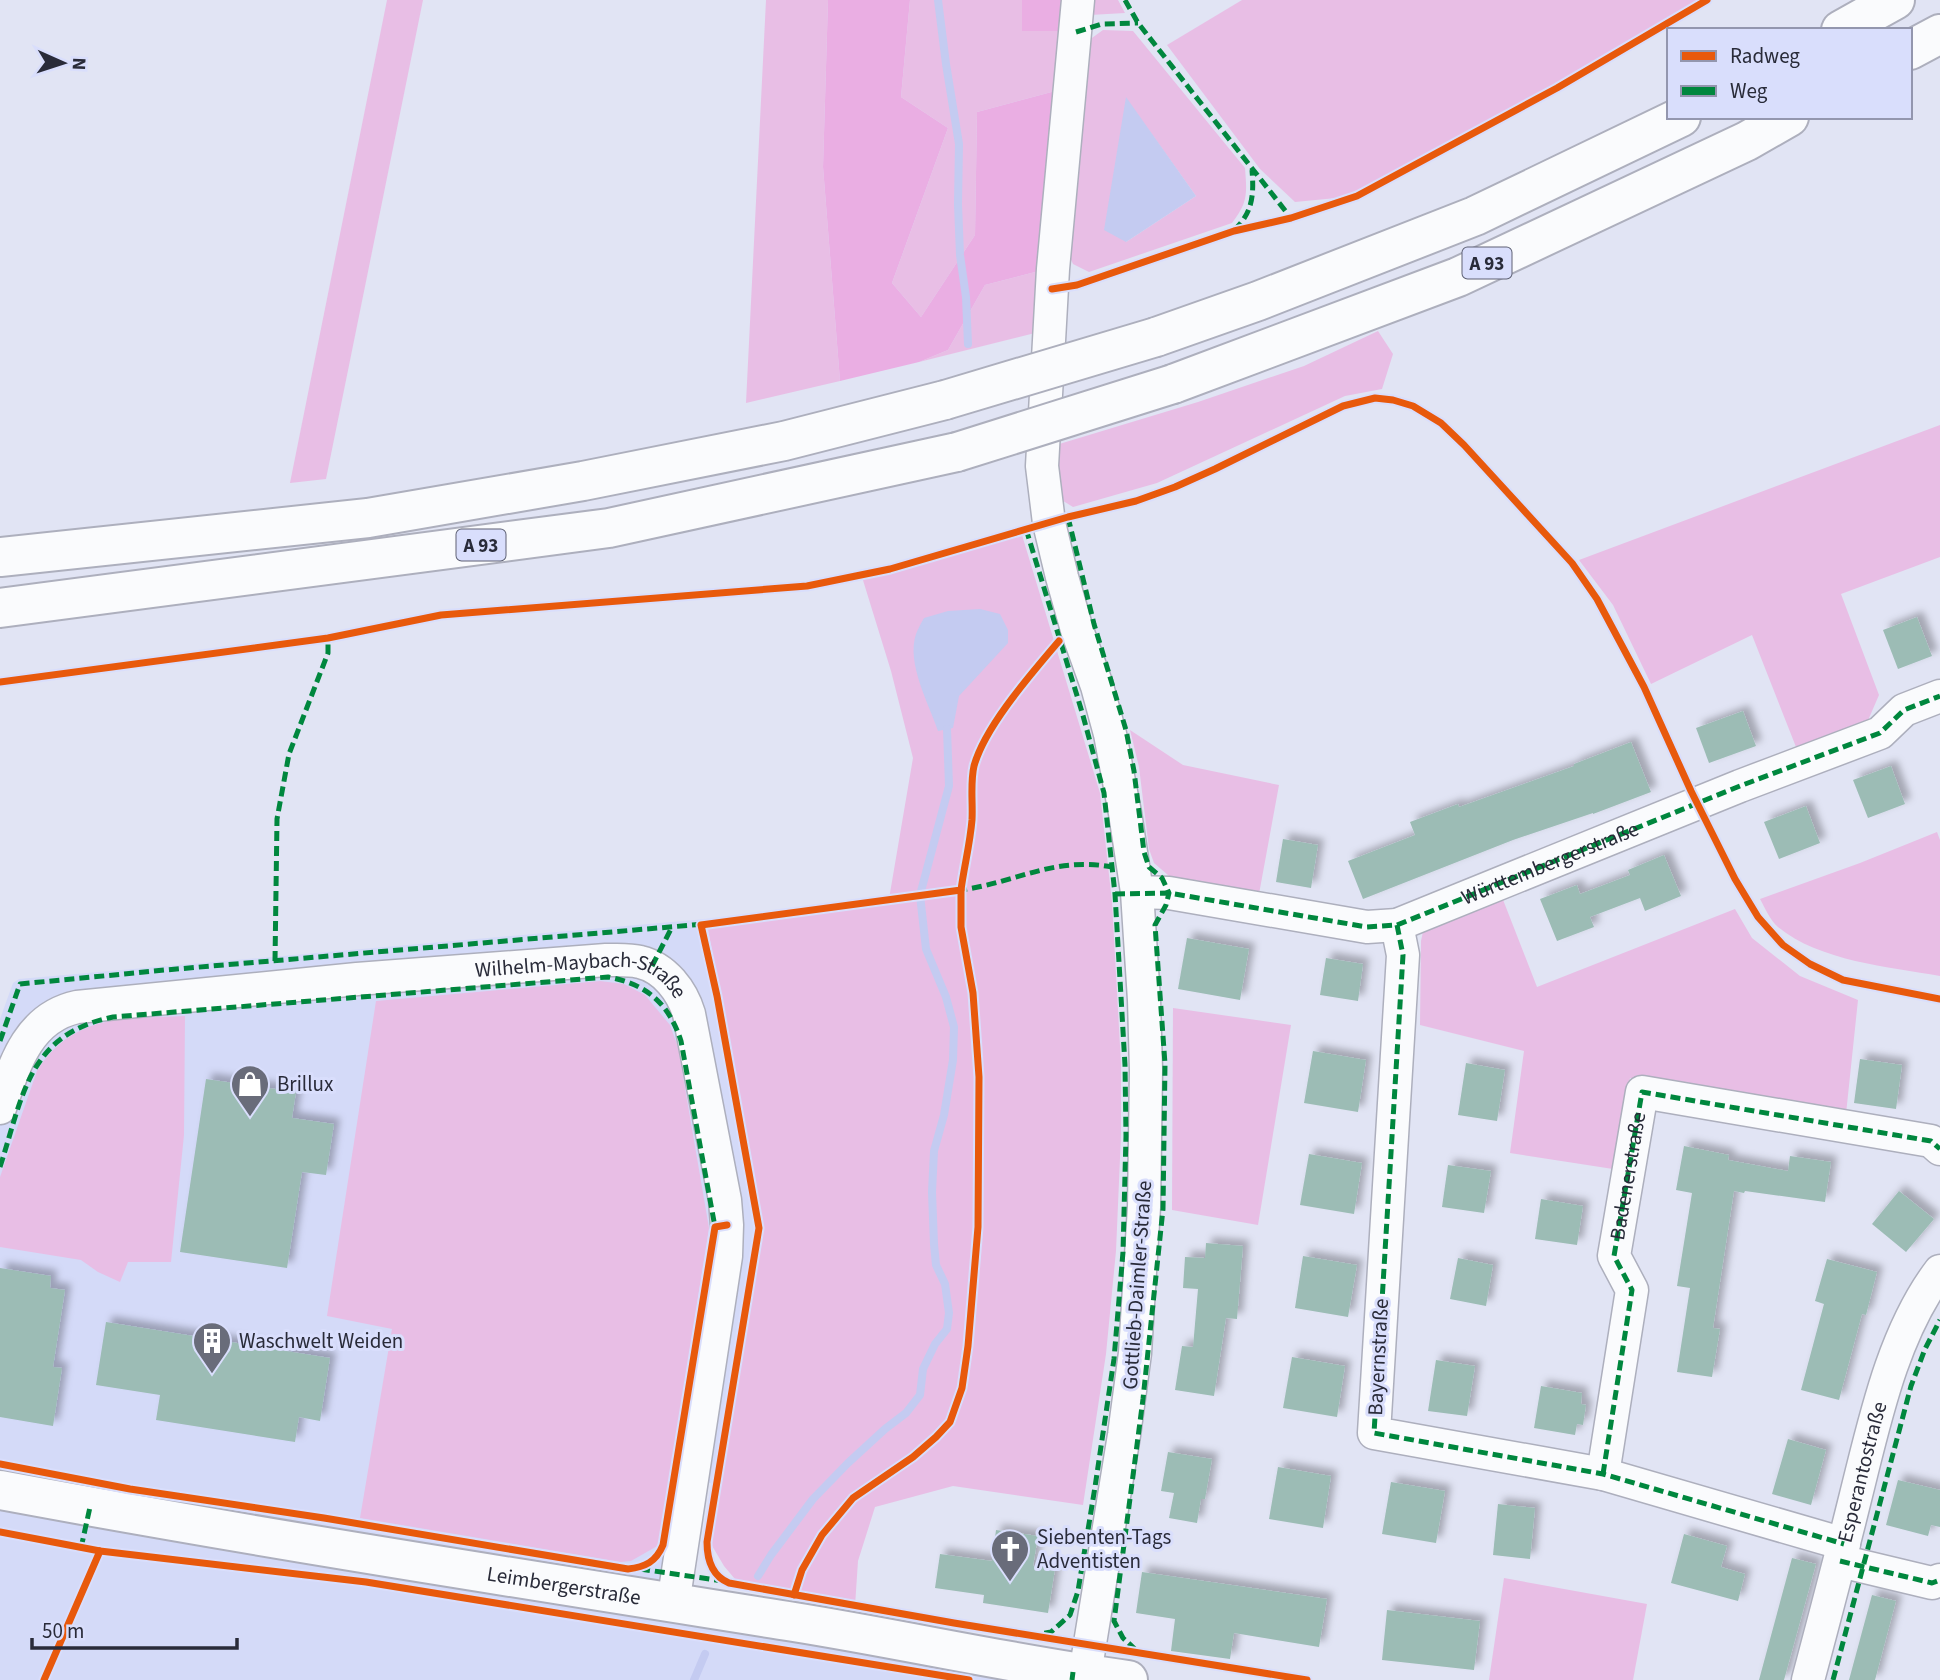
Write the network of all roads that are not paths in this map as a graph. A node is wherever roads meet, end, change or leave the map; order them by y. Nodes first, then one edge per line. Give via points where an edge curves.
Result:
1 (1078, 0) edge
2 (1895, 0) edge
3 (1845, 28) edge
4 (1940, 34) edge
5 (1912, 49) edge
6 (1677, 119) edge
7 (1786, 119) edge
8 (0, 557) edge
9 (0, 608) edge
10 (1940, 696) edge
11 (1137, 892) junction
12 (1397, 925) junction
13 (0, 1108) edge
14 (1940, 1149) edge
15 (1940, 1271) edge
16 (1603, 1474) junction
17 (0, 1490) edge
18 (1842, 1553) junction
19 (1940, 1580) edge
20 (673, 1604) junction
21 (1085, 1674) junction
22 (1128, 1680) edge
23 (1808, 1680) edge

1 - 11 street, Gottlieb-Daimler-Straße via 1053,269 1042,466 1062,576 1110,734
2 - 3 main road
4 - 5 main road
6 - 8 main road, A 93, bridge via 1475,216 1258,300 1156,337 945,400 785,441 368,518
7 - 9 main road, A 93, bridge via 1458,277 1173,384 957,452 609,528
10 - 12 street, Württembergerstraße via 1904,710 1880,733
11 - 12 street, Württembergerstraße via 1169,893 1367,927
11 - 21 street, Gottlieb-Daimler-Straße via 1146,1070 1142,1255 1130,1394
12 - 16 street, Bayernstraße via 1402,955 1374,1433
13 - 20 street, Wilhelm-Maybach-Straße via 19,1055 33,1033 56,1014 76,1007 606,960 643,963 666,976 689,1014 727,1225
14 - 16 street, Badenerstraße via 1931,1140 1642,1092 1614,1256 1632,1290
15 - 18 street, Esperantostraße via 1914,1313 1894,1360
16 - 18 street, Bayernstraße
17 - 20 main road, Leimbergerstraße
18 - 19 street, Bayernstraße via 1932,1583
18 - 23 street, Esperantostraße
20 - 21 main road, Leimbergerstraße
21 - 22 main road, Leimbergerstraße

